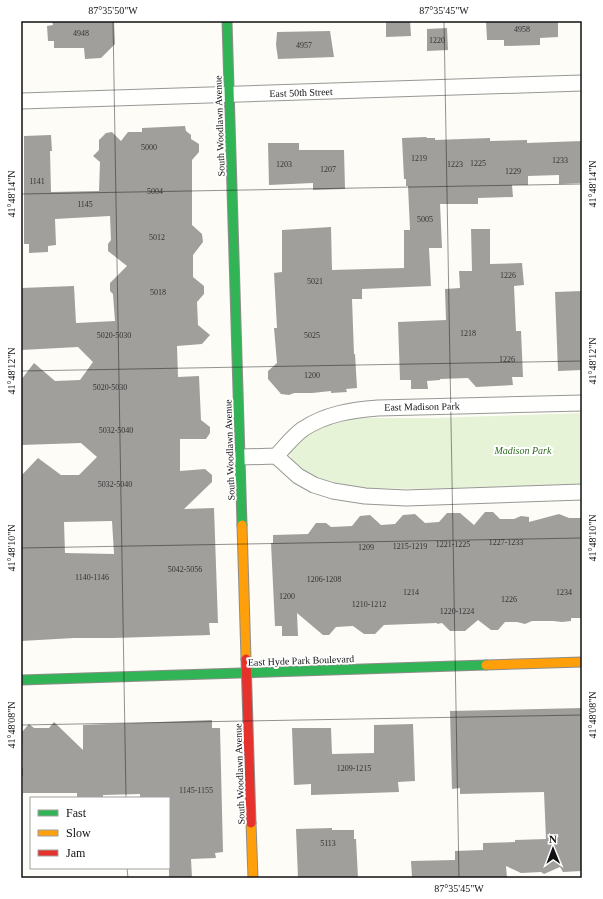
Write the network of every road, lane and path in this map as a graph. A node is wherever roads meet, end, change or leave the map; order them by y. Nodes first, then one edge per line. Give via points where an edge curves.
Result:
1 (227, 21) edge
2 (582, 83) edge
3 (229, 95) junction
4 (21, 101) edge
5 (582, 403) edge
6 (276, 456) junction
7 (241, 457) junction
8 (582, 492) edge
9 (582, 662) edge
10 (247, 673) junction
11 (21, 680) edge
12 (253, 878) edge

1 - 3 street, South Woodlawn Avenue
2 - 3 street, East 50th Street
3 - 4 street, East 50th Street
3 - 7 street, South Woodlawn Avenue
5 - 6 street, East Madison Park via 352,410 324,417 302,430
6 - 7 street
6 - 8 street via 298,476 314,485 365,496 406,498
7 - 10 street, South Woodlawn Avenue
9 - 10 street, East Hyde Park Boulevard
10 - 11 street, East Hyde Park Boulevard
10 - 12 street, South Woodlawn Avenue

